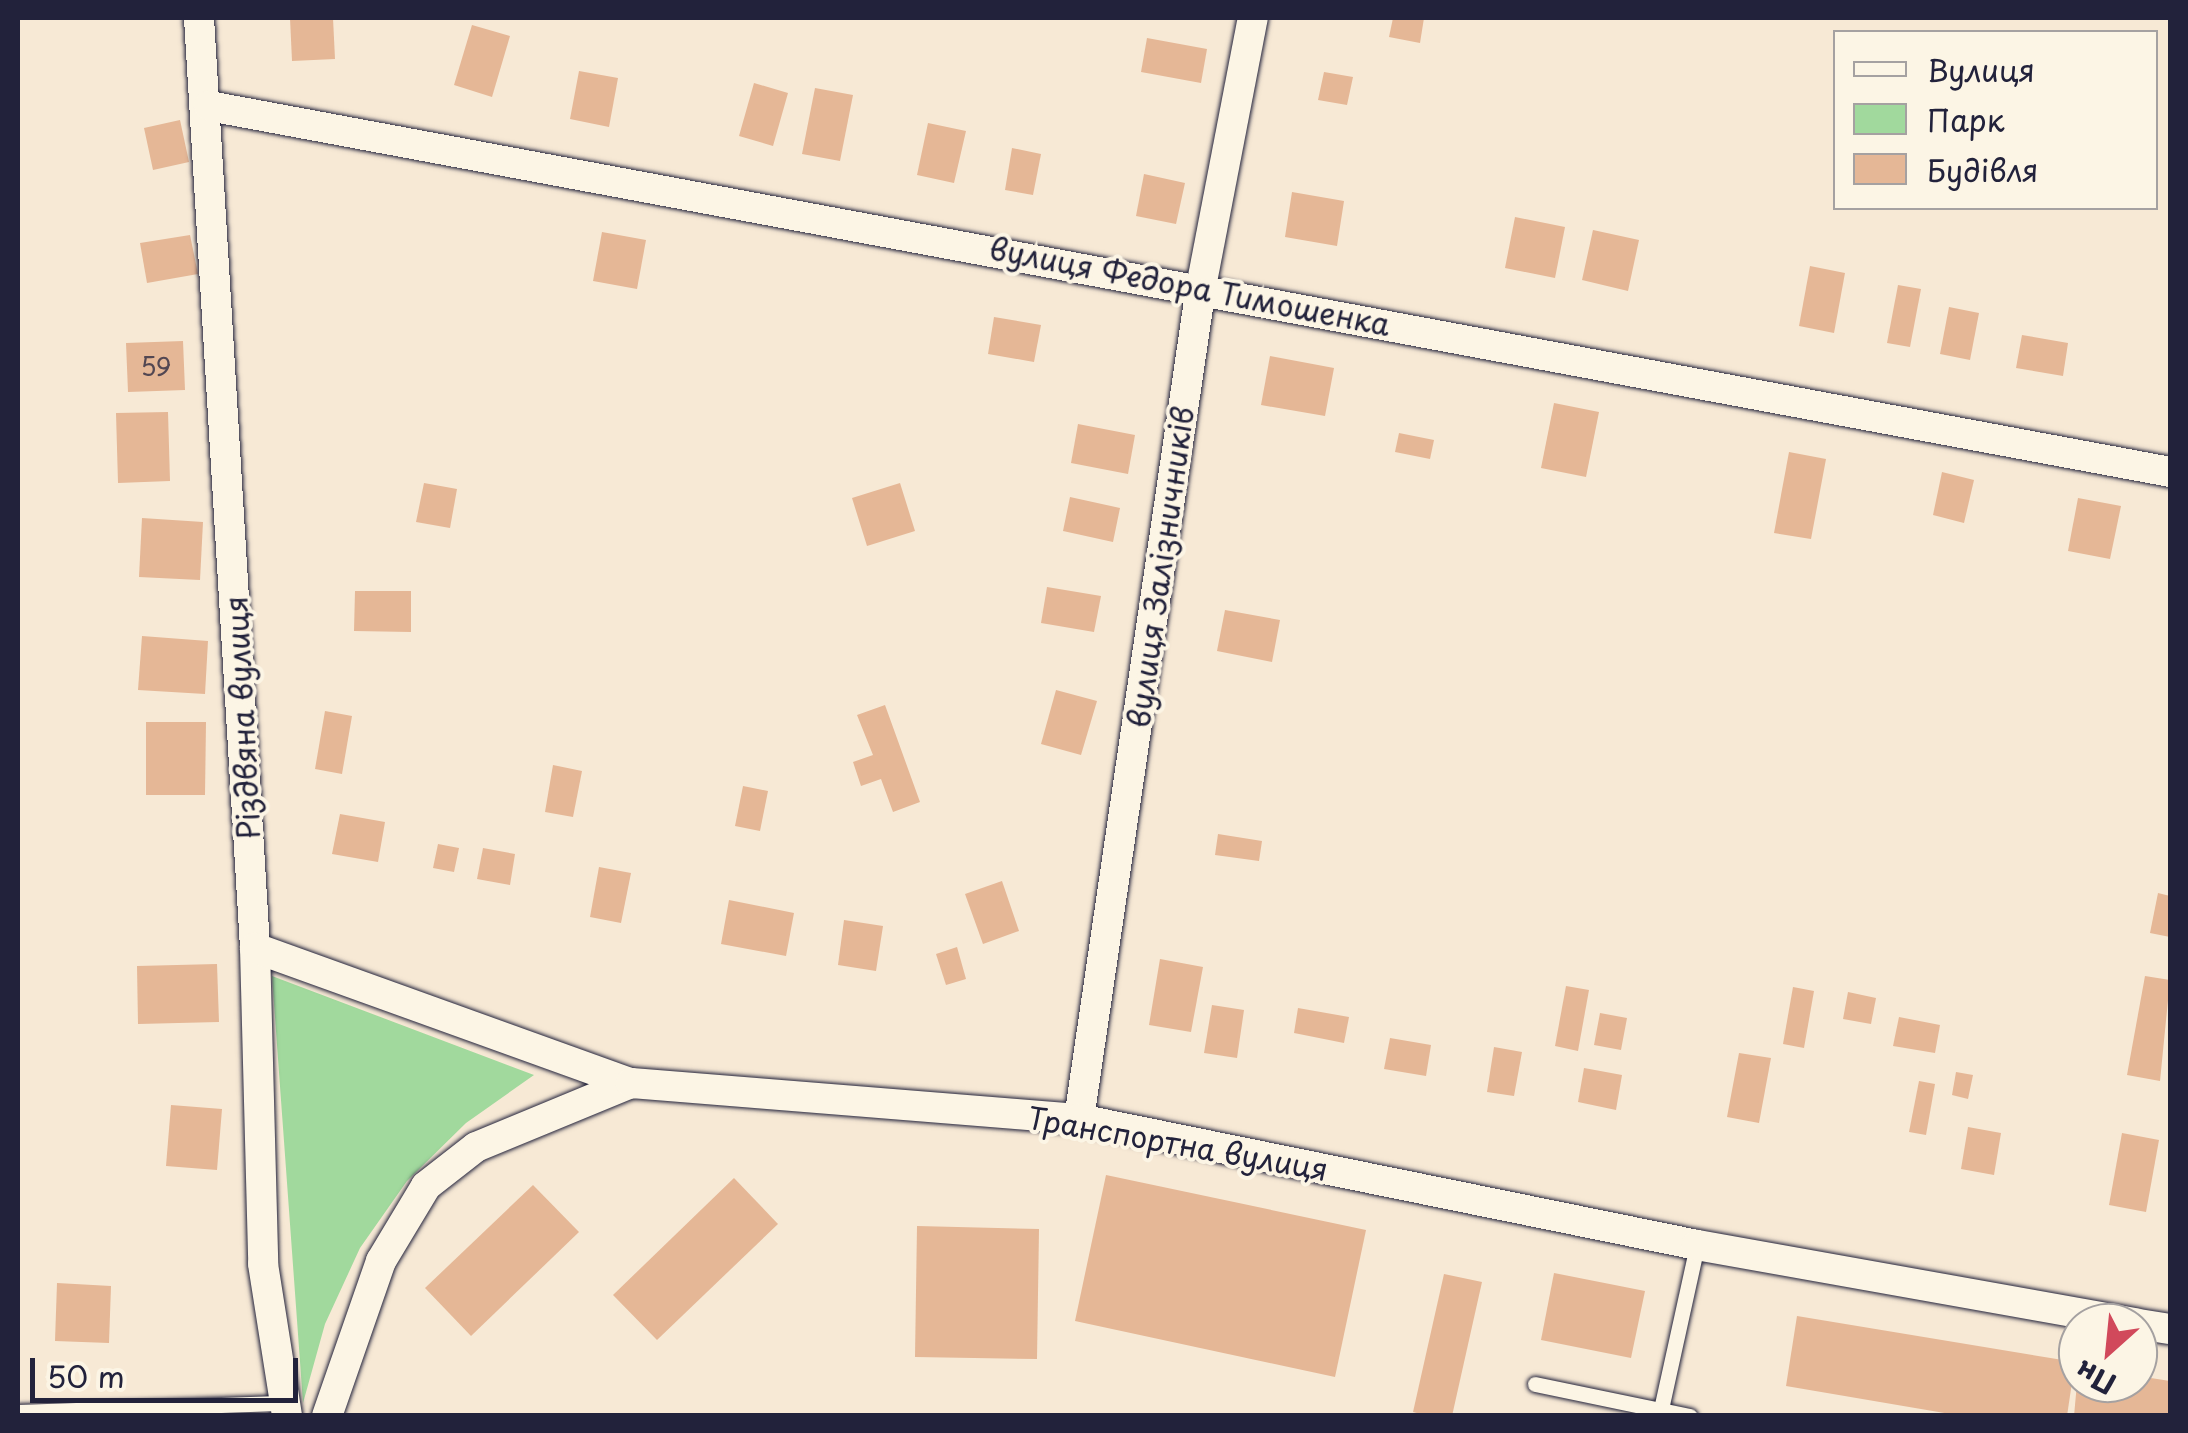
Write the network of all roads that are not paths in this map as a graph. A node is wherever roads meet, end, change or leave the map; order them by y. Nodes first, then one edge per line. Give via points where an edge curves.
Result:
1 (200, 18) edge
2 (1253, 18) edge
3 (209, 106) junction
4 (1202, 287) junction
5 (2170, 472) edge
6 (254, 948) junction
7 (630, 1083) junction
8 (1079, 1119) junction
9 (1697, 1245) junction
10 (2058, 1309) edge
11 (1535, 1384) dead end
12 (283, 1409) edge
13 (1661, 1410) junction
14 (18, 1412) edge
15 (327, 1416) edge
16 (1690, 1416) edge

1 - 3 street, Різдвяна вулиця
2 - 4 street, вулиця Залізничників
3 - 4 street, вулиця Федора Тимошенка
3 - 6 street, Різдвяна вулиця
4 - 5 street, вулиця Федора Тимошенка
4 - 8 street, вулиця Залізничників
6 - 7 street
6 - 12 street, Різдвяна вулиця via 263,1264
7 - 8 street, Транспортна вулиця
7 - 15 street, Транспортна вулиця via 476,1147 426,1186 381,1261
8 - 9 street, Транспортна вулиця
9 - 10 street, Транспортна вулиця
9 - 13 lane
11 - 13 lane
12 - 14 lane
13 - 16 lane

